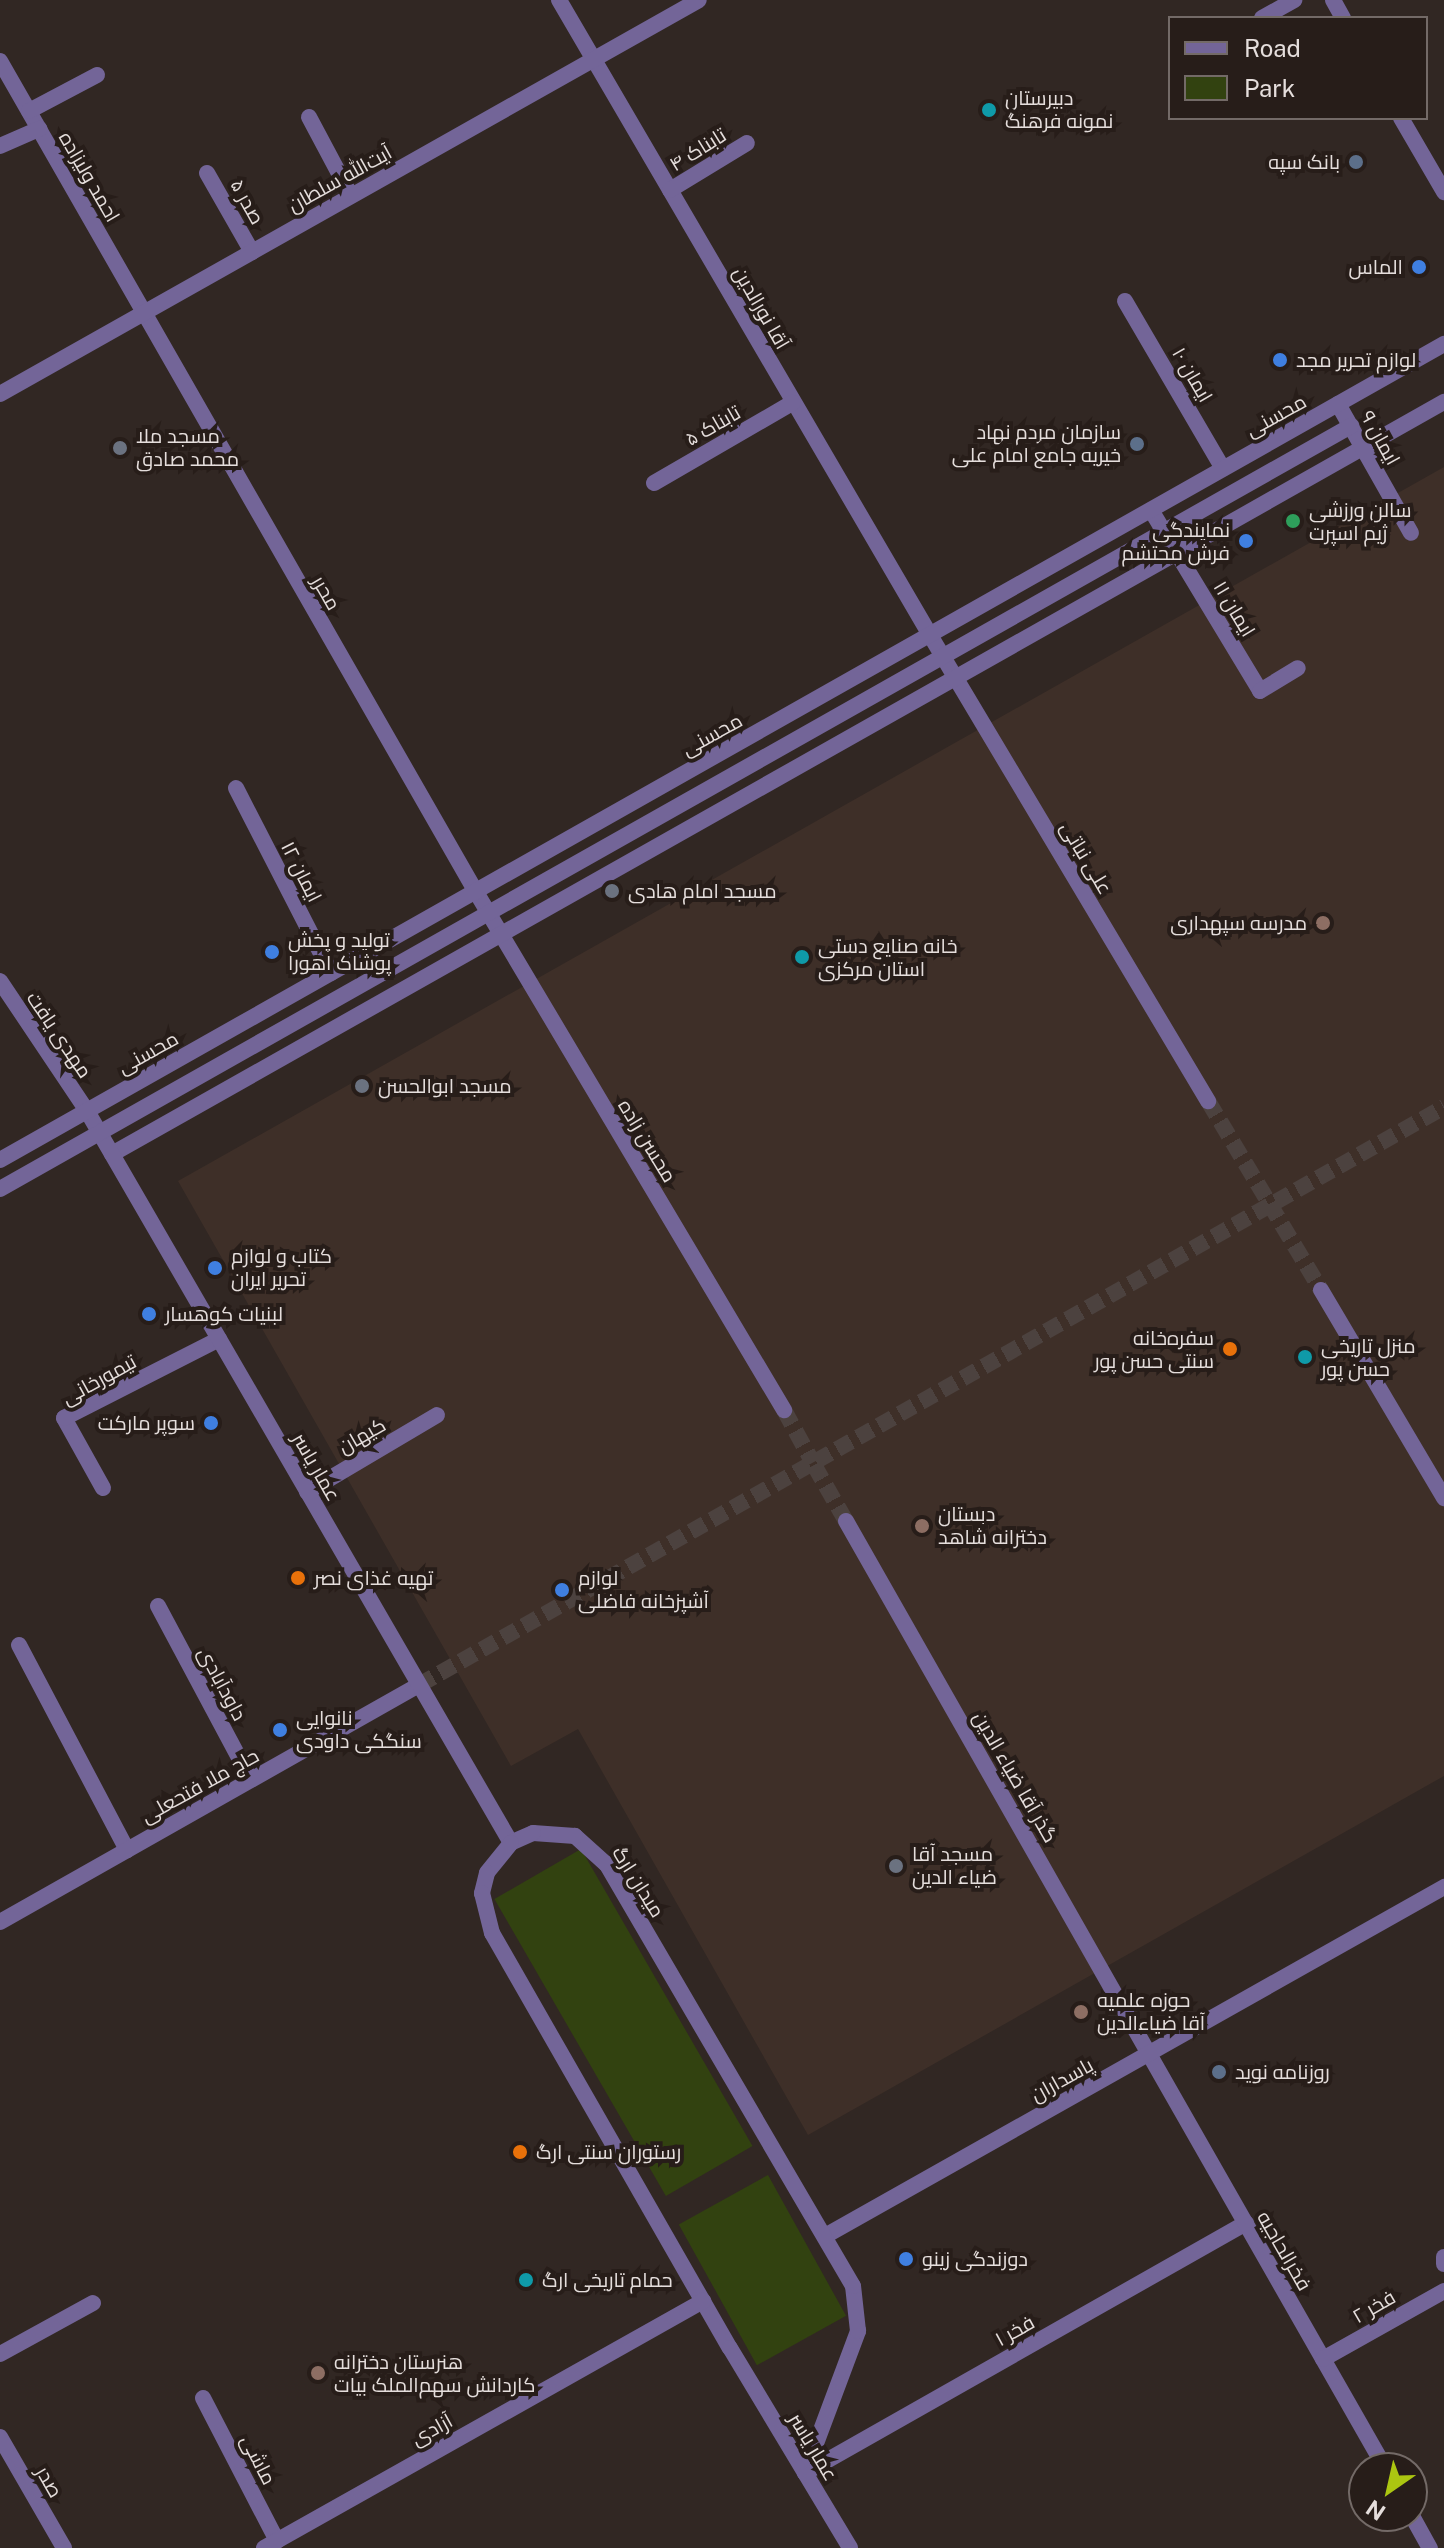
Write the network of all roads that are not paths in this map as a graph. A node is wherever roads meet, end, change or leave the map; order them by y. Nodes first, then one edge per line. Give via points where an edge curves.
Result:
1 (559, 0) edge
2 (699, 0) edge
3 (1294, 0) edge
4 (1266, 16) edge
5 (594, 60) junction
6 (0, 61) edge
7 (97, 75) dead end
8 (29, 111) junction
9 (309, 117) dead end
10 (1402, 120) edge
11 (39, 129) junction
12 (747, 143) dead end
13 (0, 146) edge
14 (207, 173) dead end
15 (670, 190) junction
16 (1444, 192) edge
17 (351, 196) junction
18 (252, 252) junction
19 (1125, 301) dead end
20 (143, 313) junction
21 (1444, 344) edge
22 (0, 394) edge
23 (1444, 402) edge
24 (792, 403) junction
25 (1338, 404) junction
26 (1351, 426) junction
27 (1363, 448) junction
28 (1223, 469) junction
29 (654, 483) dead end
30 (1151, 510) junction
31 (1164, 532) junction
32 (1411, 533) dead end
33 (1177, 553) junction
34 (930, 635) junction
35 (943, 657) junction
36 (1298, 668) dead end
37 (955, 678) junction
38 (236, 788) dead end
39 (476, 892) junction
40 (489, 913) junction
41 (501, 934) junction
42 (331, 973) junction
43 (0, 981) edge
44 (1208, 1101) tunnel mouth
45 (87, 1111) junction
46 (100, 1133) junction
47 (112, 1154) junction
48 (0, 1160) edge
49 (0, 1189) edge
50 (1321, 1290) tunnel mouth
51 (219, 1339) junction
52 (784, 1410) tunnel mouth
53 (437, 1415) dead end
54 (103, 1488) dead end
55 (307, 1492) junction
56 (1444, 1498) edge
57 (846, 1521) tunnel mouth
58 (158, 1606) dead end
59 (19, 1645) dead end
60 (419, 1685) junction
61 (251, 1780) junction
62 (511, 1843) junction
63 (127, 1850) junction
64 (1444, 1887) edge
65 (0, 1922) edge
66 (1149, 2054) junction
67 (1246, 2223) junction
68 (825, 2236) junction
69 (1444, 2257) edge
70 (1444, 2264) edge
71 (1444, 2291) edge
72 (703, 2301) junction
73 (93, 2303) dead end
74 (0, 2354) edge
75 (1323, 2359) junction
76 (203, 2398) dead end
77 (0, 2437) edge
78 (1376, 2452) edge
79 (805, 2473) junction
80 (271, 2544) edge
81 (64, 2548) edge
82 (850, 2548) edge

1 - 5 street, آقا نورالدین
2 - 5 street, آیت‌الله سلطان
3 - 4 street
5 - 15 street, آقا نورالدین
5 - 17 street, آیت‌الله سلطان
6 - 8 street, احمد ولیزاده
7 - 8 street
8 - 11 street, احمد ولیزاده
9 - 17 street
10 - 16 street
11 - 13 street
11 - 20 street, احمد ولیزاده
12 - 15 street, تابناک ۴
14 - 18 street, صدر ۵
15 - 24 street, آقا نورالدین
17 - 18 street, آیت‌الله سلطان
18 - 20 street, آیت‌الله سلطان
19 - 28 street, ایمان ۱۰
20 - 22 street, آیت‌الله سلطان
20 - 39 street, محرر
21 - 25 street, محسنی
23 - 27 street
24 - 29 street, تابناک ۵
24 - 34 street, آقا نورالدین
25 - 26 street, ایمان ۹
25 - 28 street, محسنی
26 - 27 street, ایمان ۹
26 - 31 street
27 - 32 street, ایمان ۹
27 - 33 street
28 - 30 street, محسنی
30 - 31 street, ایمان ۱۱
30 - 34 street, محسنی
31 - 33 street, ایمان ۱۱
31 - 35 street
33 - 36 street, ایمان ۱۱ via 1260,691
33 - 37 street
34 - 35 street, علی نباتی
34 - 39 street, محسنی
35 - 37 street, علی نباتی
35 - 40 street
37 - 41 street
37 - 44 street, علی نباتی
38 - 42 street, ایمان ۱۲
39 - 40 street, محسن زاده
39 - 42 street, محسنی
40 - 41 street, محسن زاده
40 - 46 street
41 - 47 street
41 - 52 street, محسن زاده
42 - 45 street, محسنی
43 - 45 street, مهدی یافت
45 - 46 street, عمار یاسر
45 - 48 street, محسنی
46 - 47 street, عمار یاسر
46 - 49 street
47 - 51 street, عمار یاسر
50 - 56 street
51 - 54 street, تیمورخانی via 64,1418
51 - 55 street, عمار یاسر
53 - 55 street, کیهان
55 - 60 street, عمار یاسر
57 - 66 street, گذر آقا ضیاء الدین
58 - 61 street, داودآبادی
59 - 63 street
60 - 61 street, حاج ملا فتحعلی
60 - 62 street, عمار یاسر
61 - 63 street, حاج ملا فتحعلی
62 - 68 street, میدان ارگ via 533,1833 575,1836 606,1864
62 - 72 street via 487,1873 488,1924
63 - 65 street, حاج ملا فتحعلی
64 - 66 street, پاسداران
66 - 67 street, فخرالحاجیه
66 - 68 street, پاسداران
67 - 75 street, فخرالحاجیه
67 - 79 street, فخر ۱
68 - 79 street, میدان ارگ via 853,2286 858,2331
69 - 70 street
71 - 75 street, فخر ۲
72 - 79 street, عمار یاسر
72 - 80 street, آزادی
73 - 74 street
75 - 78 street, فخرالحاجیه
76 - 80 street, ماشی
77 - 81 street, صدر
79 - 82 street, عمار یاسر

